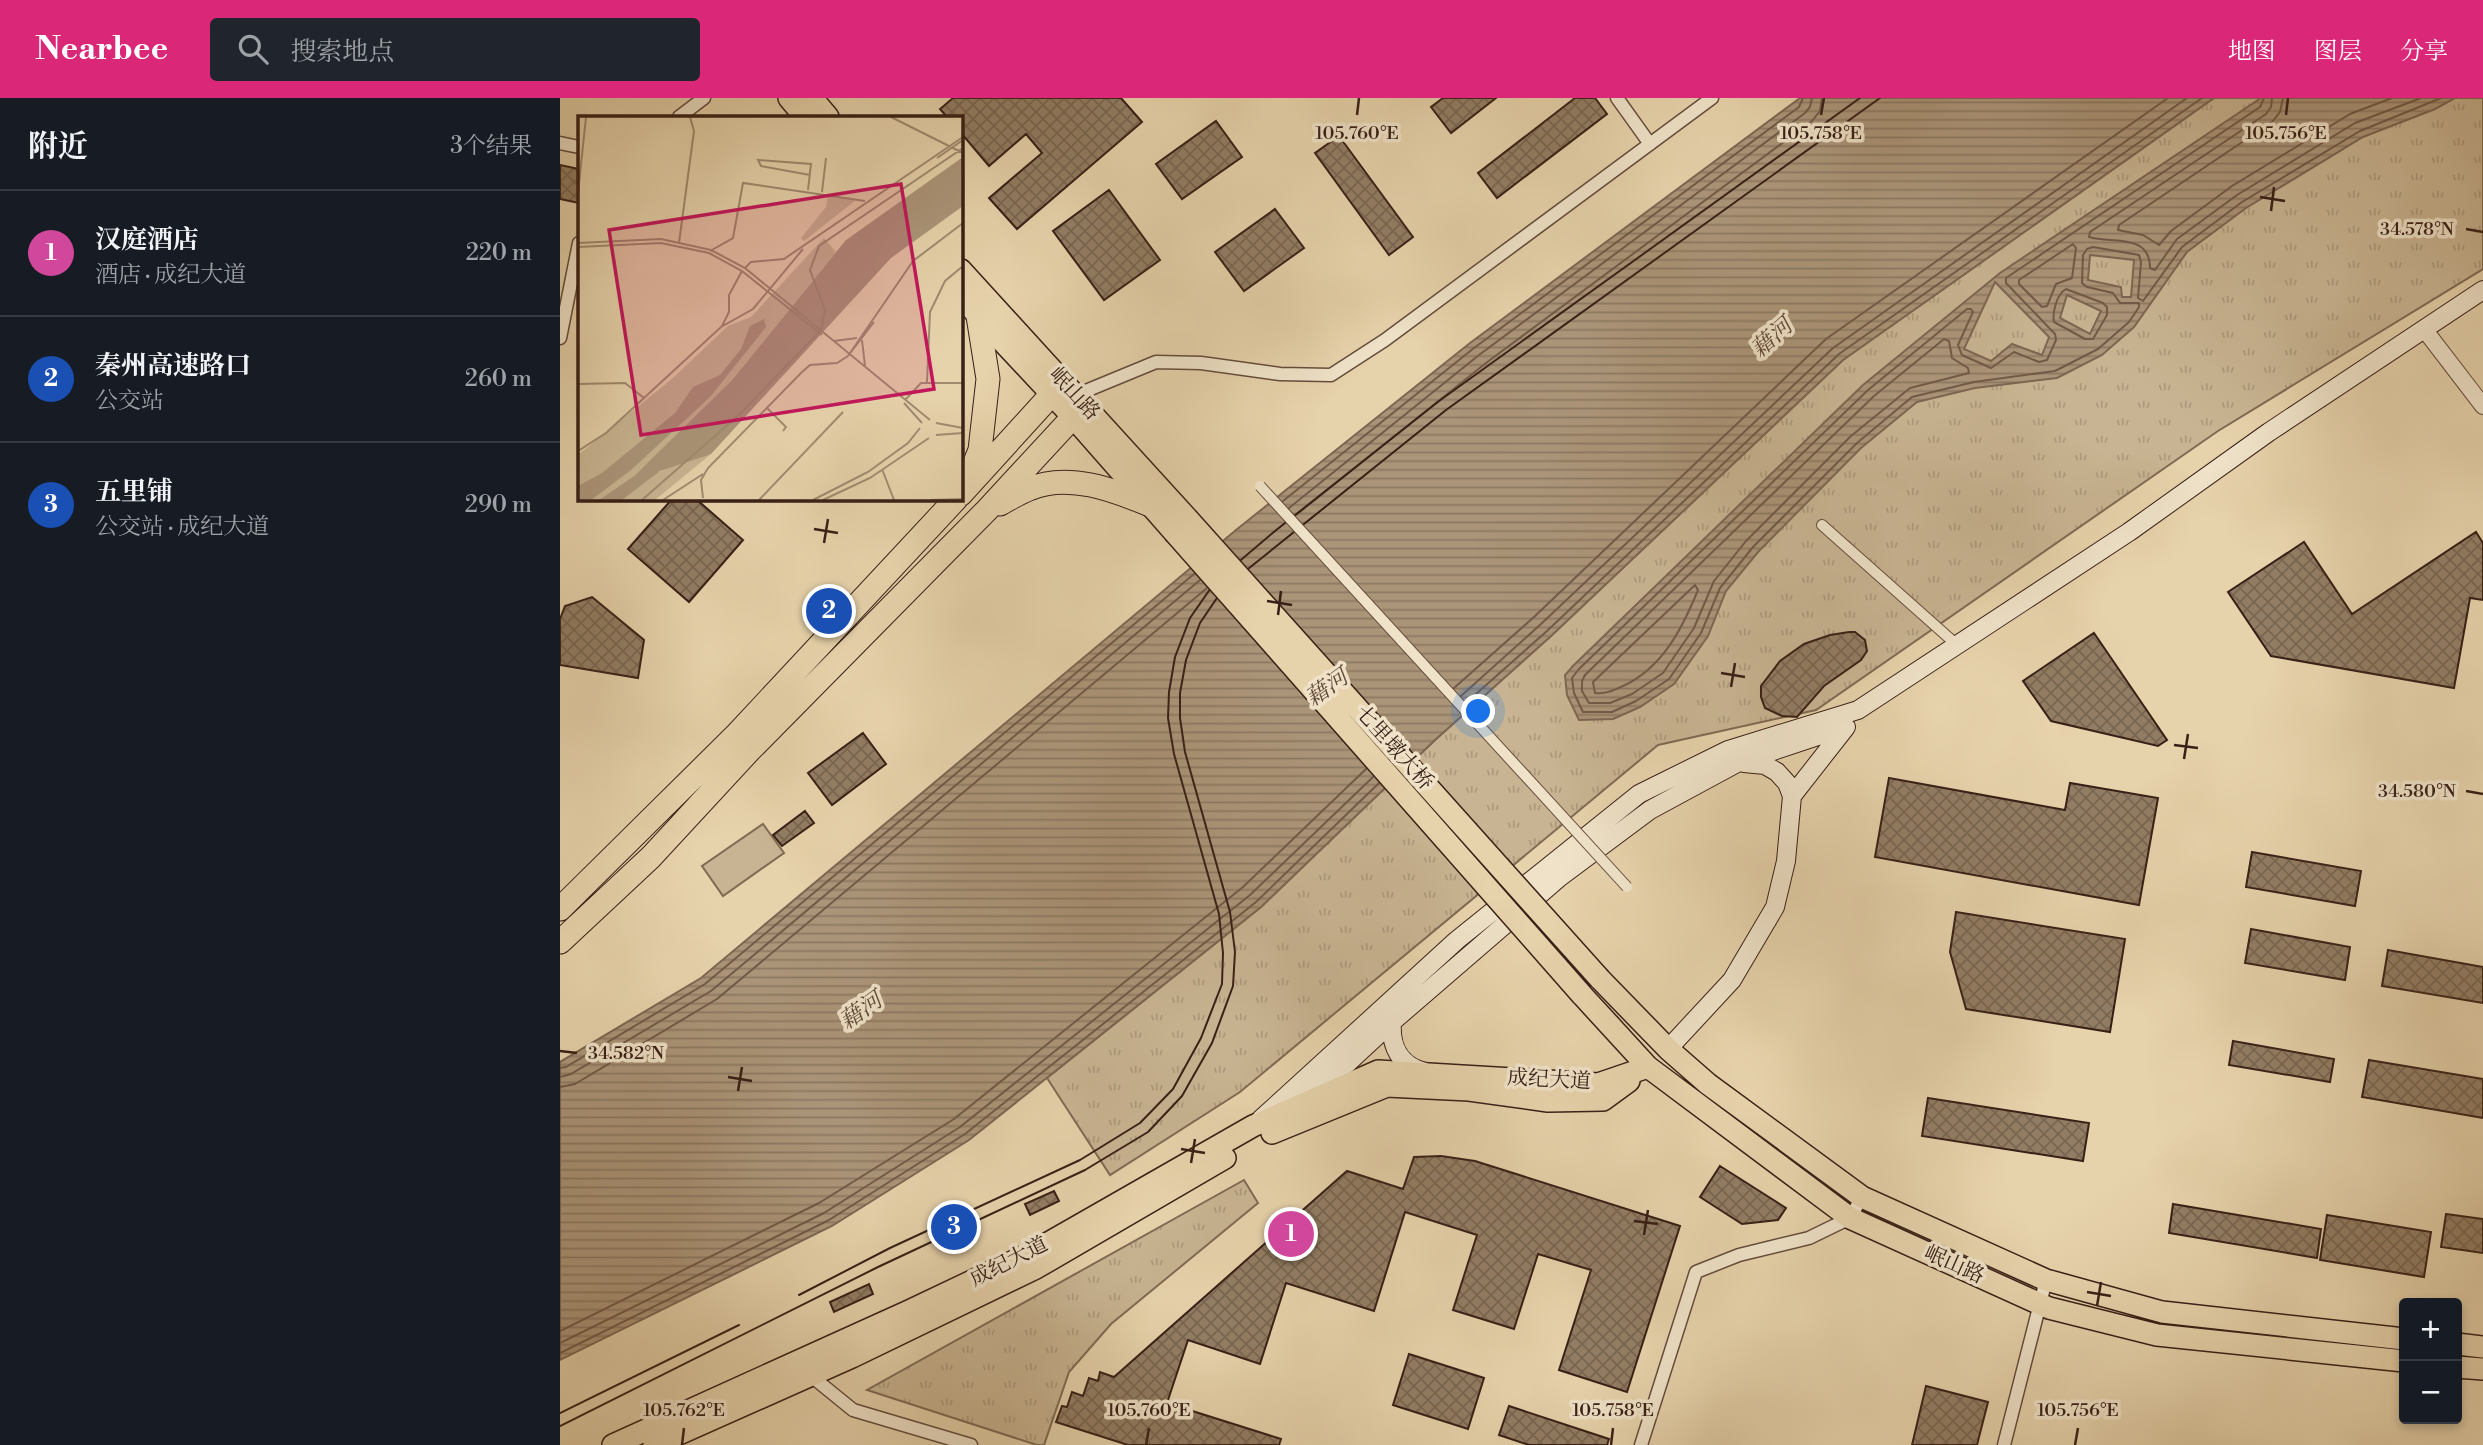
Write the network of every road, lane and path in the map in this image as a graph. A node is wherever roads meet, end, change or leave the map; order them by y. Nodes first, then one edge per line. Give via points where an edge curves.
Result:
1 (704, 98) edge
2 (789, 98) edge
3 (812, 98) edge
4 (1618, 98) edge
5 (1712, 98) edge
6 (680, 116) edge
7 (804, 116) edge
8 (827, 116) edge
9 (560, 143) edge
10 (1650, 144) junction
11 (578, 147) edge
12 (578, 248) edge
13 (962, 271) edge
14 (2483, 290) edge
15 (962, 298) edge
16 (978, 316) junction
17 (2424, 329) junction
18 (560, 338) edge
19 (1051, 395) junction
20 (1074, 406) junction
21 (2483, 406) edge
22 (1260, 486) dead end
23 (962, 490) edge
24 (962, 492) edge
25 (954, 500) edge
26 (1150, 505) junction
27 (988, 510) junction
28 (1180, 525) junction
29 (1822, 525) dead end
30 (1957, 645) junction
31 (1858, 710) junction
32 (1845, 727) junction
33 (1737, 763) junction
34 (1792, 796) junction
35 (1626, 887) dead end
36 (560, 909) edge
37 (560, 942) edge
38 (1600, 979) joint
39 (1583, 995) joint
40 (1392, 1022) junction
41 (1668, 1049) junction
42 (1648, 1067) junction
43 (1429, 1073) junction
44 (1304, 1103) junction
45 (1263, 1130) junction
46 (1862, 1197) junction
47 (1850, 1218) junction
48 (2046, 1280) junction
49 (2040, 1303) junction
50 (2399, 1338) edge
51 (2462, 1345) edge
52 (2483, 1347) edge
53 (2399, 1360) edge
54 (2462, 1368) edge
55 (2483, 1370) edge
56 (810, 1375) junction
57 (613, 1445) edge
58 (654, 1445) edge
59 (971, 1445) edge
60 (1641, 1445) edge
61 (2004, 1445) edge

1 - 6 street
2 - 7 main road
3 - 8 main road
4 - 10 street
5 - 10 street
9 - 11 street
10 - 20 street via 1331,375 1156,362
12 - 18 street
13 - 20 main road, 岷山路
14 - 17 main road
15 - 16 main road, 岷山路
16 - 19 main road, 岷山路
16 - 23 highway via 988,379 980,450
17 - 21 street
17 - 30 main road via 2129,533
19 - 20 highway
19 - 24 highway
20 - 26 main road, 岷山路
20 - 27 highway
20 - 28 main road, 岷山路
22 - 35 street, bridge
25 - 36 highway via 736,735
26 - 27 highway via 1109,488 1068,482 1031,487
26 - 28 main road, 岷山路
27 - 37 highway via 749,751 651,858
28 - 38 main road, 七里墩大桥, bridge
28 - 39 main road, 七里墩大桥, bridge
29 - 30 street
30 - 31 main road
31 - 32 main road
31 - 45 main road via 1728,750 1639,794 1457,940
32 - 33 main road
32 - 34 main road
33 - 34 main road via 1752,762 1772,769 1787,783
33 - 40 main road via 1650,810 1560,877
34 - 41 main road via 1786,861 1775,906 1732,980
38 - 41 main road, 岷山路
39 - 42 main road, 岷山路
40 - 43 main road via 1393,1045 1399,1056
40 - 44 main road
41 - 46 main road, 岷山路 via 1708,1084
42 - 43 main road, 成纪大道 via 1598,1084
42 - 45 main road, 成纪大道 via 1603,1100 1548,1101 1469,1090 1387,1086
42 - 47 main road, 岷山路
43 - 44 main road, 成纪大道 via 1378,1070
44 - 45 main road, 成纪大道
45 - 56 main road, 成纪大道 via 1036,1268
45 - 57 main road, 成纪大道 via 1029,1254
46 - 47 street
46 - 48 main road, 岷山路
47 - 49 main road, 岷山路
47 - 60 street via 1809,1238 1739,1255 1696,1272
48 - 49 street
48 - 50 main road, 岷山路 via 2162,1312
49 - 53 main road, 岷山路 via 2157,1335
49 - 61 street
51 - 52 main road
54 - 55 main road
56 - 58 main road, 成纪大道
56 - 59 street via 853,1410

